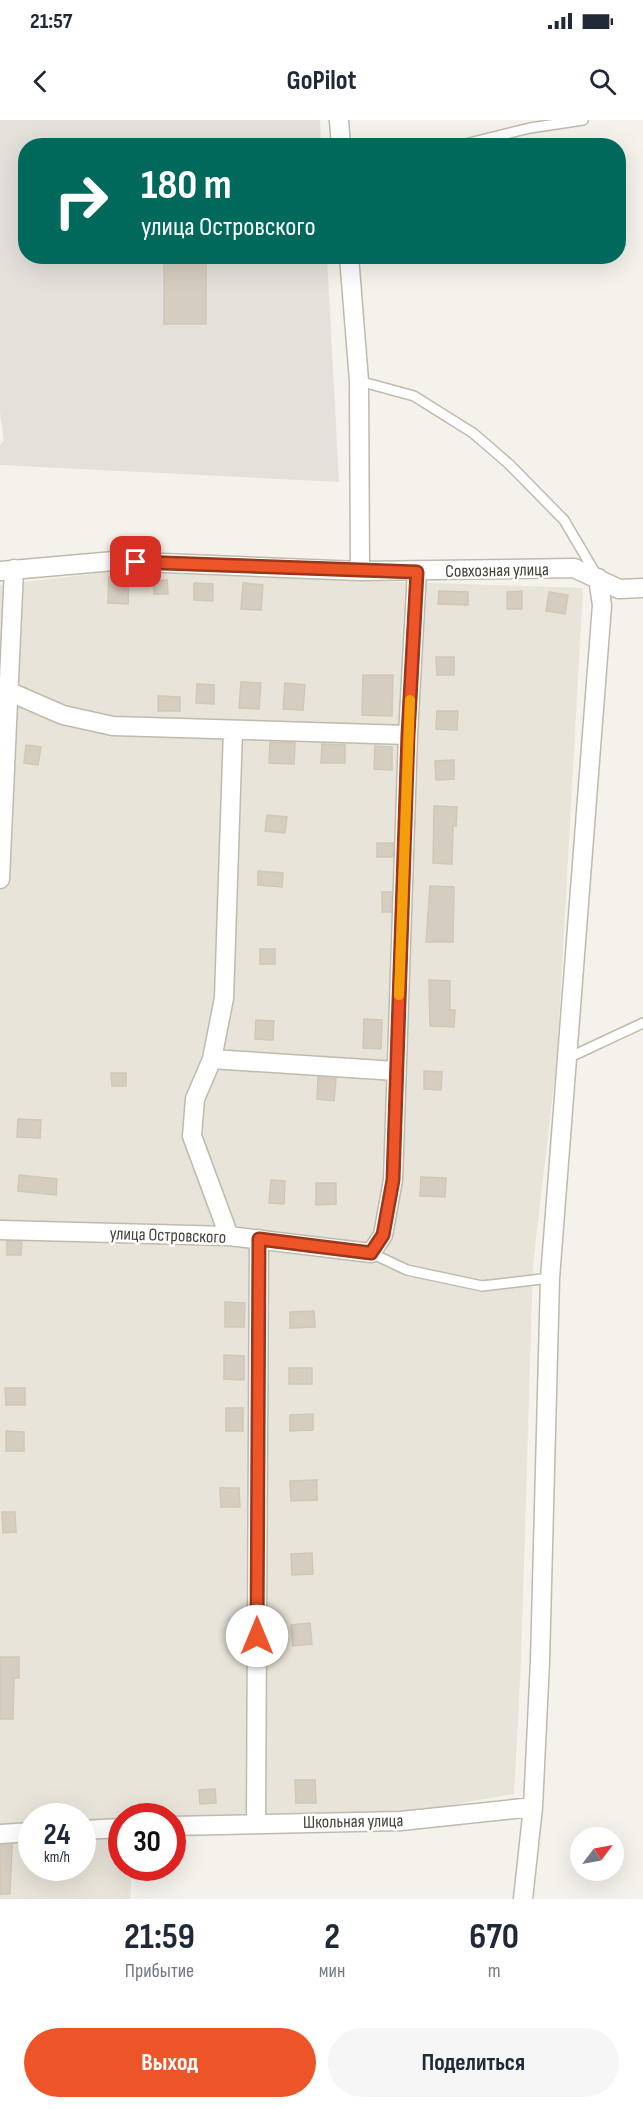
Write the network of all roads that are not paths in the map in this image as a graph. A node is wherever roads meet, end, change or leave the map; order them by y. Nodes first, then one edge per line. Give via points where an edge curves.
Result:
1 (339, 120) edge
2 (583, 120) edge
3 (340, 138) edge
4 (487, 138) edge
5 (350, 264) edge
6 (358, 381) junction
7 (7, 570) edge
8 (360, 571) junction
9 (417, 572) junction
10 (598, 578) junction
11 (643, 588) edge
12 (10, 692) junction
13 (233, 730) junction
14 (408, 735) junction
15 (0, 879) edge
16 (643, 1023) edge
17 (568, 1058) junction
18 (212, 1059) junction
19 (396, 1071) junction
20 (0, 1230) edge
21 (229, 1236) junction
22 (259, 1239) junction
23 (371, 1253) junction
24 (550, 1278) junction
25 (533, 1807) junction
26 (256, 1822) junction
27 (186, 1825) edge
28 (18, 1832) edge
29 (0, 1833) edge
30 (523, 1899) edge

1 - 3 street
2 - 4 lane
5 - 6 street
6 - 8 street
6 - 10 lane via 414,396 473,433 564,520
7 - 8 street, Совхозная улица via 114,561
7 - 12 street
8 - 9 street, Совхозная улица
9 - 10 street, Совхозная улица via 574,568
9 - 14 street
10 - 11 street, Совхозная улица via 619,589
10 - 17 street via 602,604
12 - 13 street via 63,715 113,726
12 - 15 street
13 - 14 street
13 - 18 street via 224,998
14 - 19 street
16 - 17 lane
17 - 24 street
18 - 19 street
18 - 21 street via 195,1099 192,1136
19 - 23 street via 393,1180 383,1235
20 - 21 street, улица Островского
21 - 22 street, улица Островского
22 - 23 street, улица Островского
22 - 26 street
23 - 24 lane via 407,1270 483,1286
24 - 25 street
25 - 26 street, Школьная улица via 401,1821
25 - 30 street
26 - 27 street, Школьная улица
28 - 29 street

